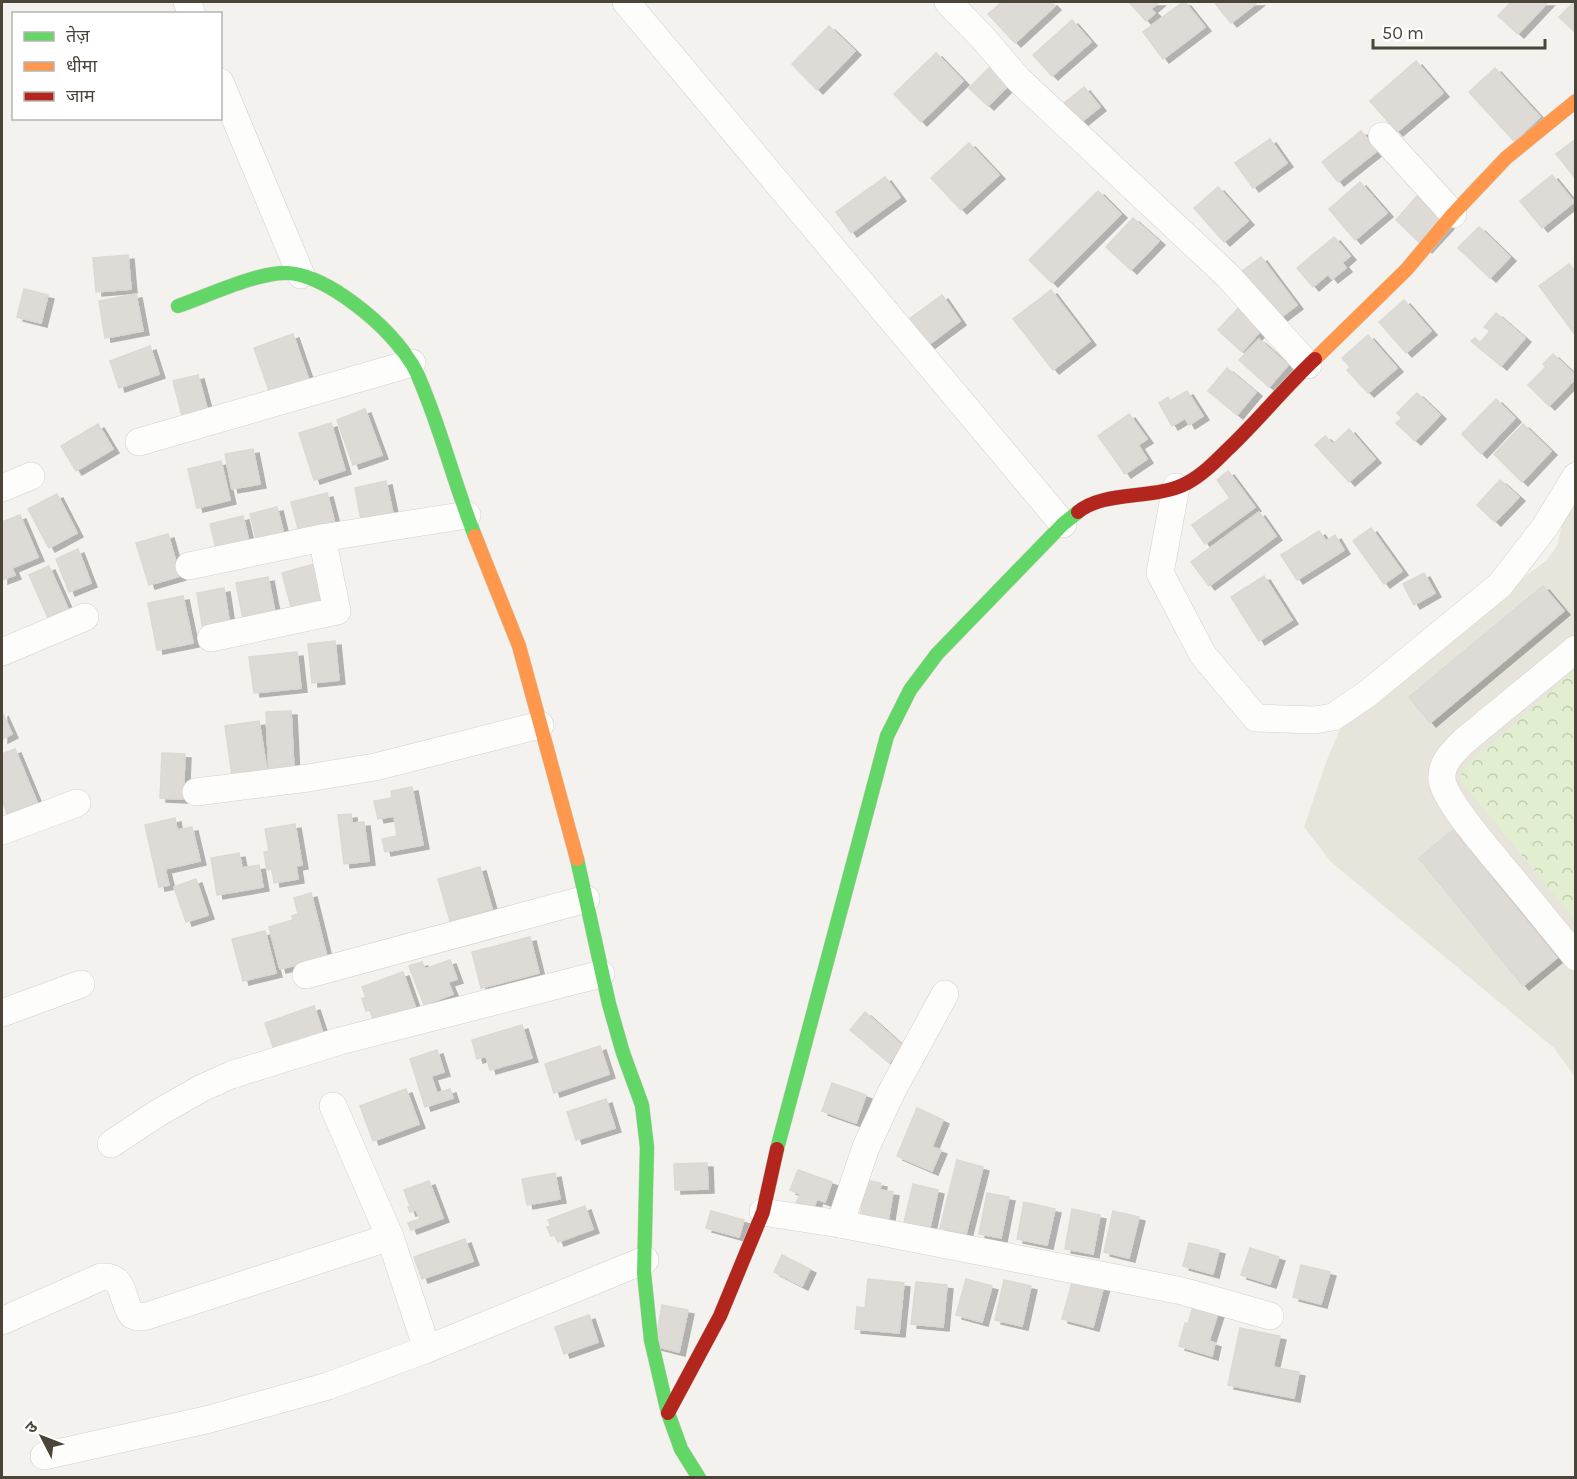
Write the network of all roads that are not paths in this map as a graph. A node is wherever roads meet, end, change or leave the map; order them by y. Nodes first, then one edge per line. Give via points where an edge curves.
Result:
1 (626, 2) edge
2 (964, 7) edge
3 (222, 87) edge
4 (1575, 101) edge
5 (1382, 136) dead end
6 (1453, 214) junction
7 (301, 275) junction
8 (178, 306) dead end
9 (412, 363) junction
10 (1308, 365) junction
11 (139, 442) dead end
12 (31, 476) dead end
13 (1575, 476) edge
14 (1176, 487) junction
15 (2, 488) edge
16 (467, 515) junction
17 (1063, 524) junction
18 (322, 538) junction
19 (189, 566) dead end
20 (85, 617) dead end
21 (211, 638) dead end
22 (1575, 650) edge
23 (2, 652) edge
24 (540, 725) junction
25 (196, 792) dead end
26 (77, 803) dead end
27 (2, 831) edge
28 (586, 899) junction
29 (1575, 957) edge
30 (601, 974) junction
31 (306, 975) dead end
32 (81, 984) dead end
33 (945, 994) dead end
34 (2, 1013) edge
35 (333, 1106) dead end
36 (111, 1144) dead end
37 (763, 1212) junction
38 (840, 1224) junction
39 (390, 1237) junction
40 (645, 1260) junction
41 (1270, 1316) dead end
42 (2, 1321) edge
43 (427, 1348) junction
44 (668, 1413) junction
45 (44, 1456) dead end
46 (699, 1478) edge

1 - 17 street
2 - 10 street via 983,38 1018,79 1228,276
3 - 7 street
4 - 6 street via 1506,158
5 - 6 street
6 - 10 street via 1407,269
7 - 8 street via 274,274
7 - 9 street via 330,287 365,311 391,335
9 - 11 street
9 - 16 street
10 - 14 street via 1205,471
12 - 15 street
13 - 14 street via 1545,527 1500,585 1367,694 1333,717 1314,720 1257,718 1203,655 1160,573
14 - 17 street via 1096,502
16 - 18 street
16 - 24 street via 519,646
17 - 37 street via 937,654 910,690 887,736 783,1122
18 - 19 street
18 - 21 street via 337,611
20 - 23 street
22 - 29 street via 1464,741 1443,766 1441,778 1466,823
24 - 25 street via 375,767
24 - 28 street
26 - 27 street
28 - 30 street
28 - 31 street
30 - 36 street via 340,1041 231,1075 158,1113
30 - 40 street via 647,1132
32 - 34 street
33 - 38 street via 874,1129
35 - 39 street
37 - 38 street
37 - 44 street via 720,1316
38 - 41 street via 1182,1291
39 - 42 street via 147,1316 136,1317 130,1312 119,1283 101,1277
39 - 43 street
40 - 43 street
40 - 44 street via 651,1340
43 - 45 street via 328,1386 210,1419
44 - 46 street via 681,1449

